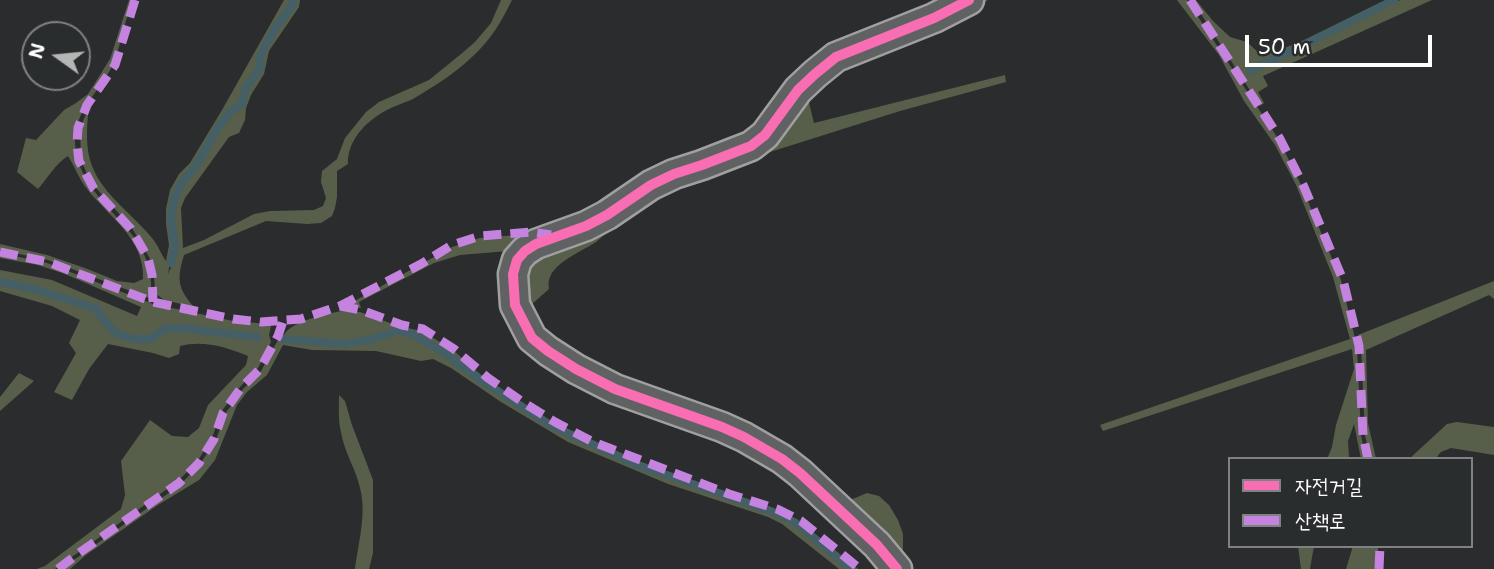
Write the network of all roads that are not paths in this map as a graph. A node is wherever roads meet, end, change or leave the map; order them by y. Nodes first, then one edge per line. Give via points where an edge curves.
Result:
1 (969, 0) edge
2 (897, 569) edge

1 - 2 street via 836,57 798,90 765,135 751,146 674,174 586,226 537,244 517,260 513,274 515,304 532,338 548,351 615,388 722,427 782,459 877,545

